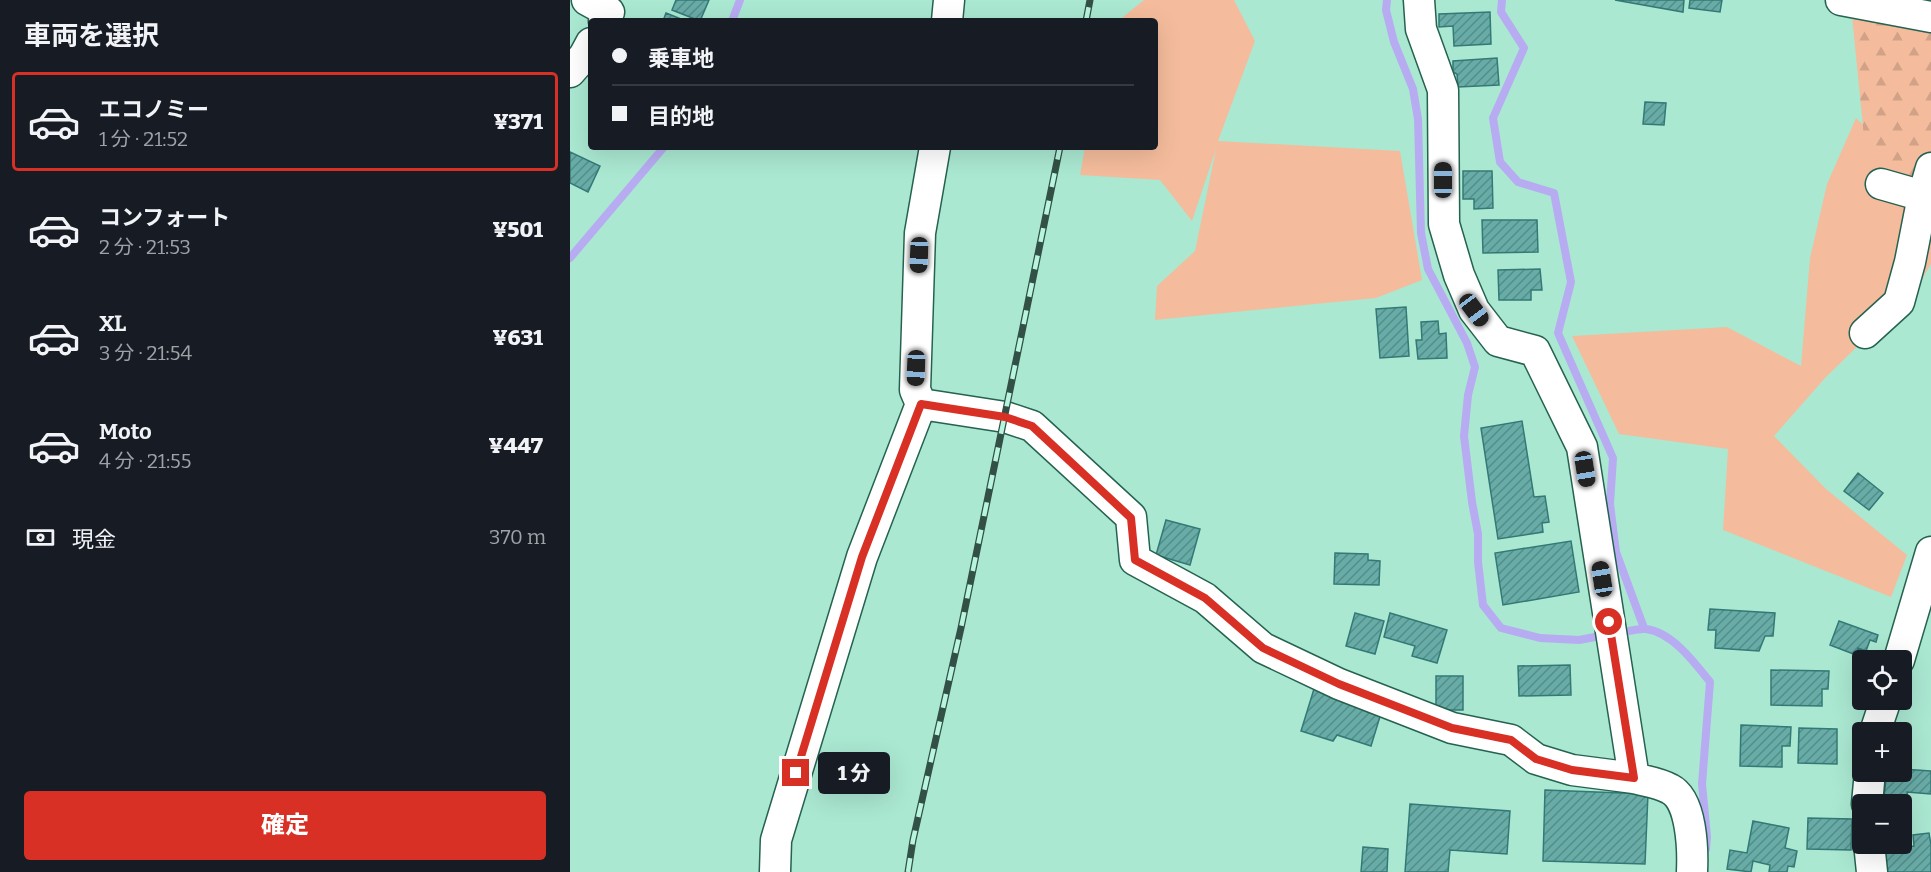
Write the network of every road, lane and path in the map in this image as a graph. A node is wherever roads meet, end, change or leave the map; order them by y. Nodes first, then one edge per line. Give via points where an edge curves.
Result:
1 (587, 0) edge
2 (949, 0) edge
3 (1419, 0) edge
4 (1841, 0) edge
5 (1931, 17) edge
6 (606, 18) edge
7 (947, 18) edge
8 (588, 49) edge
9 (570, 72) edge
10 (935, 150) edge
11 (1881, 184) dead end
12 (1928, 187) edge
13 (1865, 333) dead end
14 (921, 404) junction
15 (1931, 552) edge
16 (1902, 650) edge
17 (1634, 778) junction
18 (1870, 854) edge
19 (775, 872) edge
20 (1692, 872) edge
21 (1872, 872) edge

1 - 6 street via 609,12
2 - 7 street
3 - 17 street via 1421,29 1443,90 1444,224 1459,275 1474,310 1498,341 1535,351 1582,447
4 - 5 street
8 - 9 street
10 - 14 street via 920,233 915,390
11 - 12 street
12 - 13 street via 1899,302
14 - 17 street via 1005,417 1032,426 1131,518 1135,560 1205,598 1263,648 1339,684 1452,728 1511,740 1536,759 1572,770
14 - 19 street via 862,557 776,840
15 - 16 street
17 - 20 street via 1672,789 1685,808 1693,845
18 - 21 street

